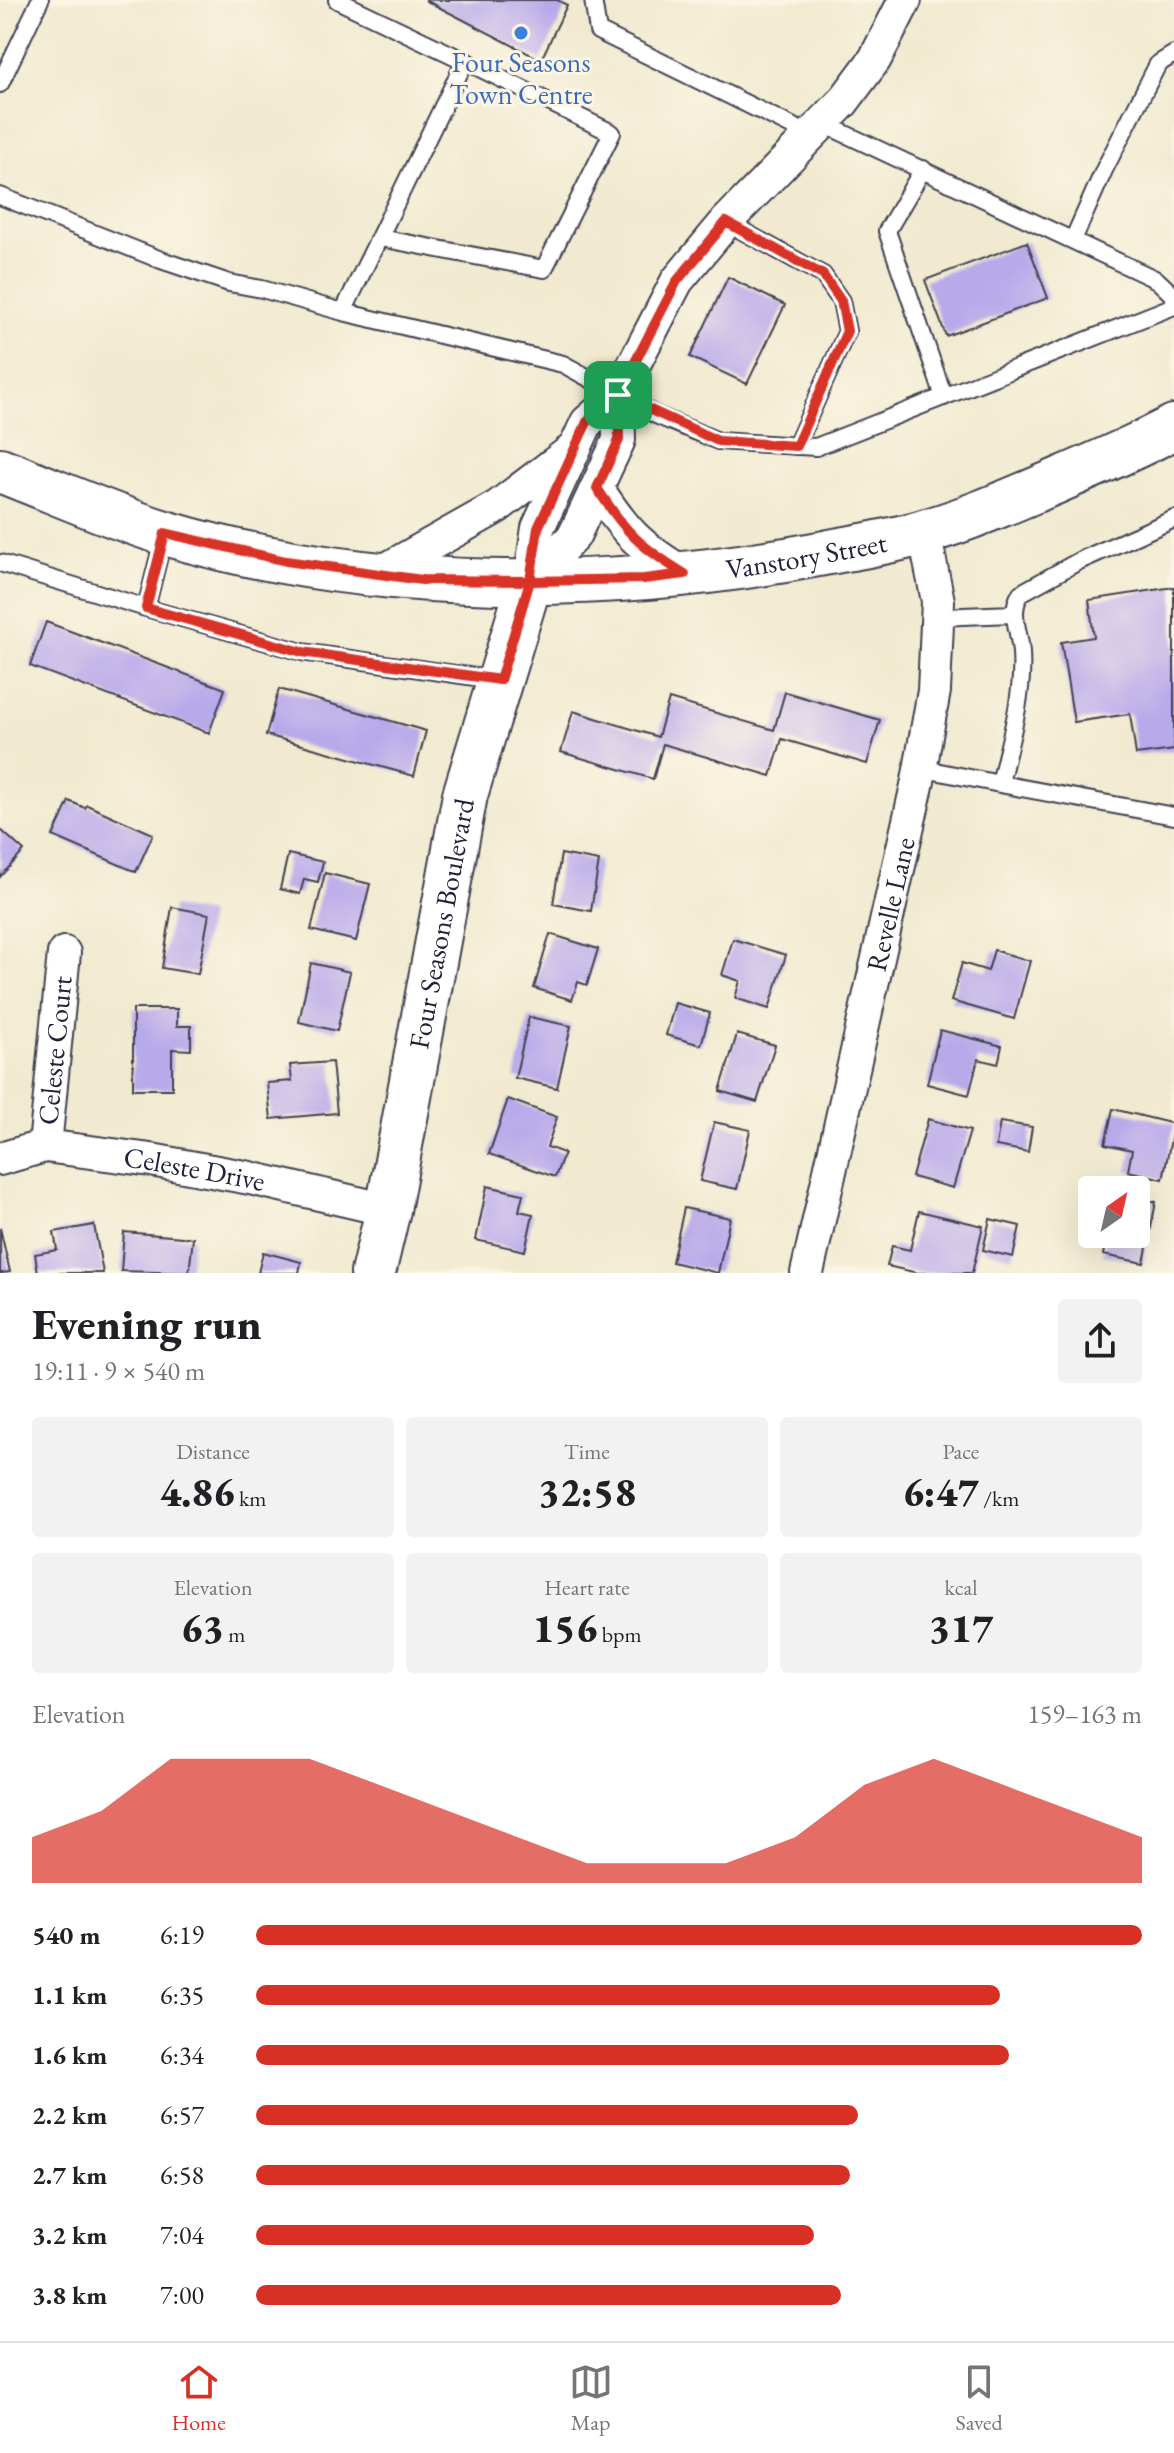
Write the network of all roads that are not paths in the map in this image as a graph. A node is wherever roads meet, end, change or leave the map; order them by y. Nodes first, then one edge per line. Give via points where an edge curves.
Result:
1 (40, 0) edge
2 (337, 0) edge
3 (593, 0) edge
4 (905, 0) edge
5 (1174, 54) edge
6 (465, 61) junction
7 (0, 84) edge
8 (818, 130) junction
9 (923, 169) junction
10 (0, 196) edge
11 (726, 222) junction
12 (380, 238) junction
13 (1073, 240) junction
14 (1174, 296) edge
15 (1174, 306) edge
16 (343, 312) junction
17 (618, 395) junction
18 (944, 397) junction
19 (1174, 427) edge
20 (796, 446) junction
21 (575, 449) junction
22 (0, 470) edge
23 (597, 488) junction
24 (1174, 519) edge
25 (924, 532) junction
26 (165, 533) junction
27 (0, 563) edge
28 (378, 574) junction
29 (685, 574) junction
30 (530, 581) junction
31 (146, 608) junction
32 (1013, 614) junction
33 (937, 617) junction
34 (500, 680) junction
35 (920, 768) junction
36 (1000, 784) junction
37 (1174, 816) edge
38 (64, 953) dead end
39 (45, 1146) junction
40 (0, 1159) edge
41 (388, 1210) junction
42 (373, 1273) edge
43 (807, 1273) edge

1 - 7 lane
2 - 6 lane
3 - 8 lane via 598,31
4 - 8 street, Four Seasons Boulevard via 866,72
5 - 13 lane via 1158,64
6 - 12 lane
6 - 12 lane via 612,133 544,269
8 - 9 lane
8 - 11 street, Four Seasons Boulevard
9 - 13 lane
9 - 18 lane via 887,231
10 - 16 lane via 229,283
11 - 17 street, Four Seasons Boulevard via 677,281
11 - 20 lane via 823,275 841,301 847,331
12 - 16 lane
13 - 14 lane via 1157,280
15 - 18 lane
16 - 17 lane via 563,364
17 - 20 lane via 718,441
17 - 21 street, Four Seasons Boulevard via 587,422
17 - 23 street, Four Seasons Boulevard via 619,440
18 - 20 lane via 816,447
19 - 25 street, Vanstory Street via 980,514
21 - 28 street via 497,507
21 - 30 street, Four Seasons Boulevard via 538,528
22 - 26 street, Vanstory Street
23 - 29 street via 621,525
23 - 30 street, Four Seasons Boulevard via 574,536
24 - 32 lane via 1021,593
25 - 29 street, Vanstory Street via 755,566
25 - 33 street, Revelle Lane
26 - 28 street, Vanstory Street via 286,561
26 - 31 lane
27 - 31 lane
28 - 30 street, Vanstory Street
29 - 30 street, Vanstory Street
30 - 34 street, Four Seasons Boulevard
31 - 34 lane via 302,652
32 - 33 lane
32 - 36 lane via 1021,676
33 - 35 street, Revelle Lane via 934,691
34 - 41 street, Four Seasons Boulevard via 465,795
35 - 36 lane
35 - 43 street, Revelle Lane
36 - 37 lane
38 - 39 street, Celeste Court
39 - 40 street, Celeste Drive
39 - 41 street, Celeste Drive via 250,1178
41 - 42 street, Four Seasons Boulevard

